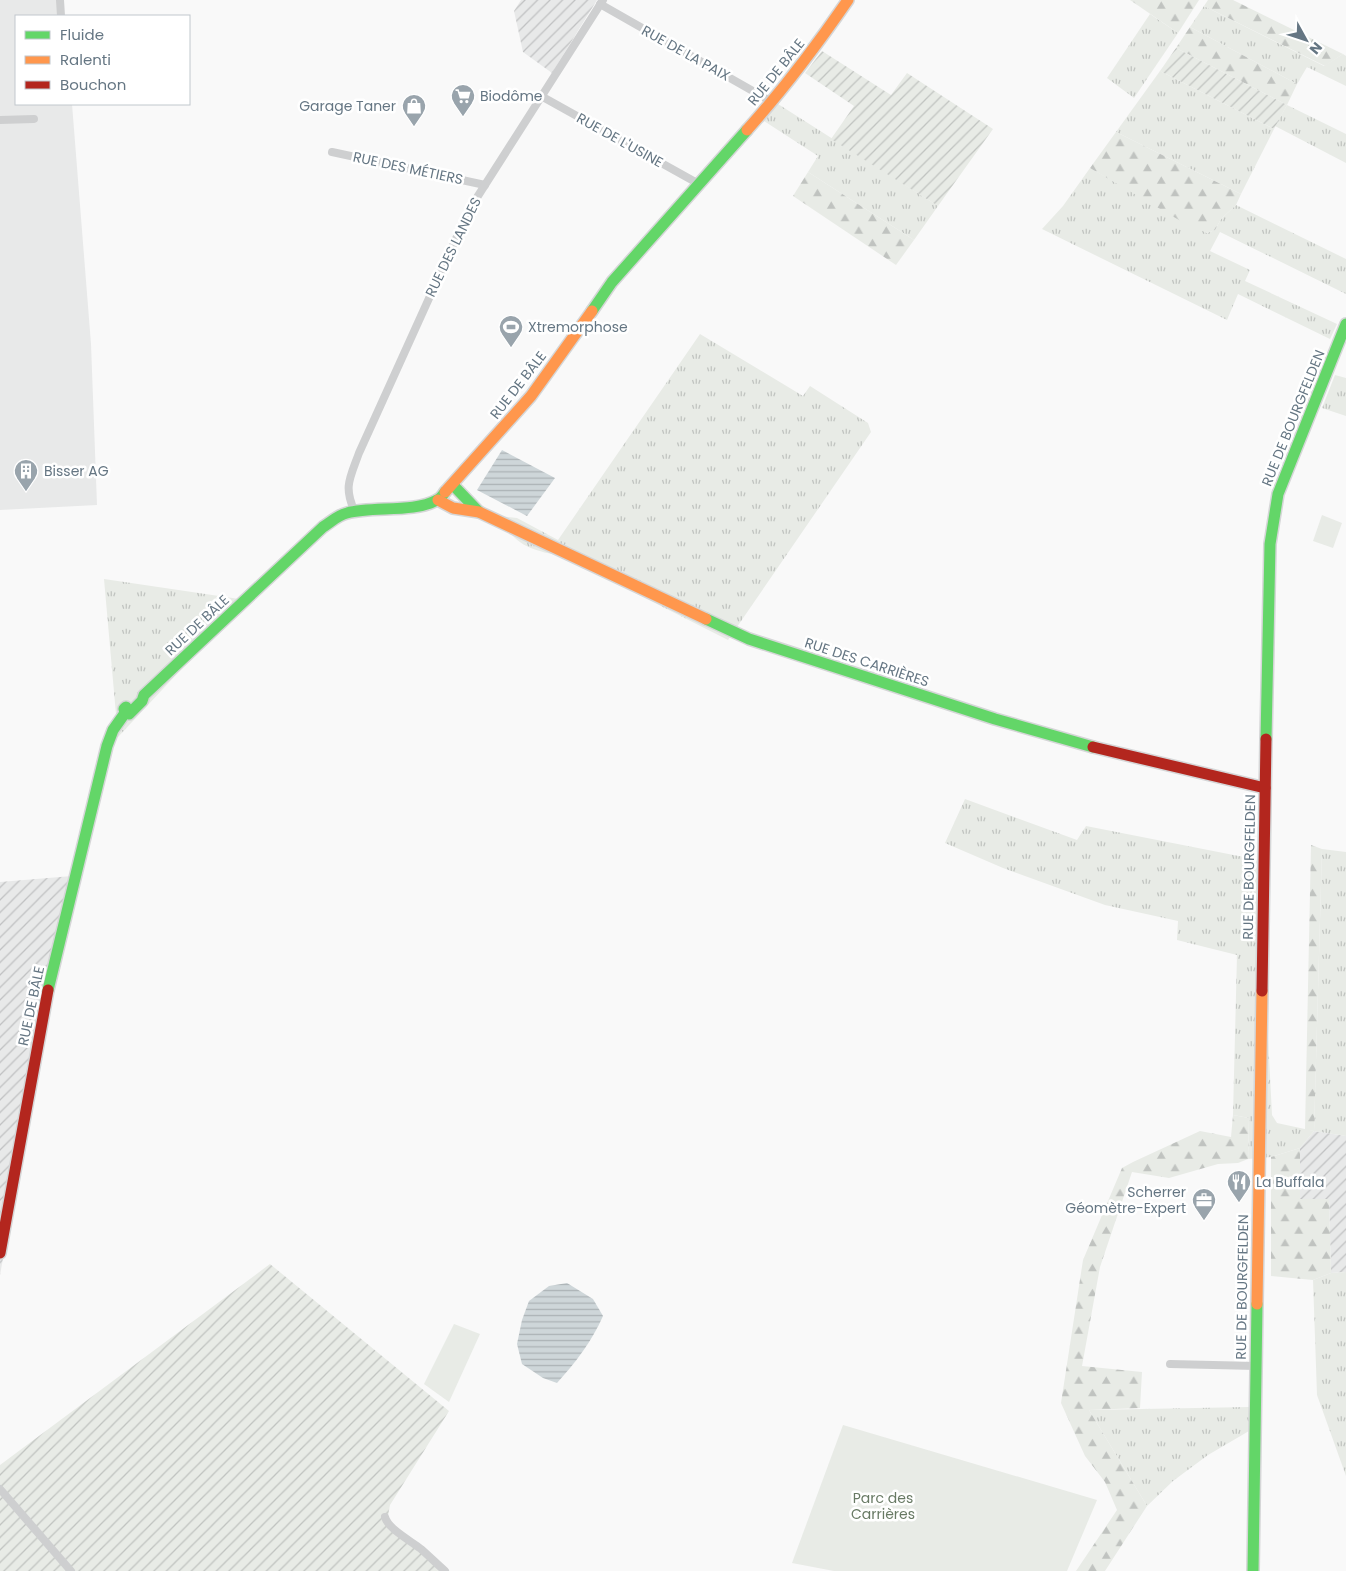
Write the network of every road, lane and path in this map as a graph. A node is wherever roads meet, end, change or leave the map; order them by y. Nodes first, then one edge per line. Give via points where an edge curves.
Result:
1 (60, 0) edge
2 (848, 0) edge
3 (602, 2) edge
4 (61, 15) edge
5 (541, 96) junction
6 (772, 102) junction
7 (0, 120) edge
8 (34, 120) dead end
9 (332, 152) dead end
10 (699, 184) junction
11 (485, 185) junction
12 (1346, 324) edge
13 (452, 485) junction
14 (438, 500) junction
15 (355, 512) junction
16 (479, 512) junction
17 (1265, 788) junction
18 (0, 1253) edge
19 (1170, 1364) dead end
20 (1256, 1366) junction
21 (0, 1489) edge
22 (385, 1518) dead end
23 (71, 1571) edge
24 (445, 1571) edge
25 (1253, 1571) edge

1 - 4 street
2 - 6 street, RUE DE BÂLE
3 - 5 street, RUE DES LANDES
3 - 6 street, RUE DE LA PAIX
5 - 10 street, RUE DE L'USINE
5 - 11 street, RUE DES LANDES
6 - 10 street, RUE DE BÂLE
7 - 8 street
9 - 11 street, RUE DES MÉTIERS
10 - 13 street, RUE DE BÂLE via 612,282 531,396
11 - 15 street, RUE DES LANDES via 464,220 359,453 348,489
12 - 17 street, RUE DE BOURGFELDEN via 1278,494 1270,544
13 - 14 street, RUE DE BÂLE
13 - 16 street, RUE DES CARRIÈRES
14 - 15 street, RUE DE BÂLE via 424,506
14 - 16 street, RUE DES CARRIÈRES via 454,508
15 - 18 street, RUE DE BÂLE via 346,513 324,527 144,695 138,695 124,709 113,730 45,1004
16 - 17 street, RUE DES CARRIÈRES via 750,639 1070,742
17 - 20 street, RUE DE BOURGFELDEN
19 - 20 street
20 - 25 street, RUE DE BOURGFELDEN
21 - 23 street
22 - 24 street

